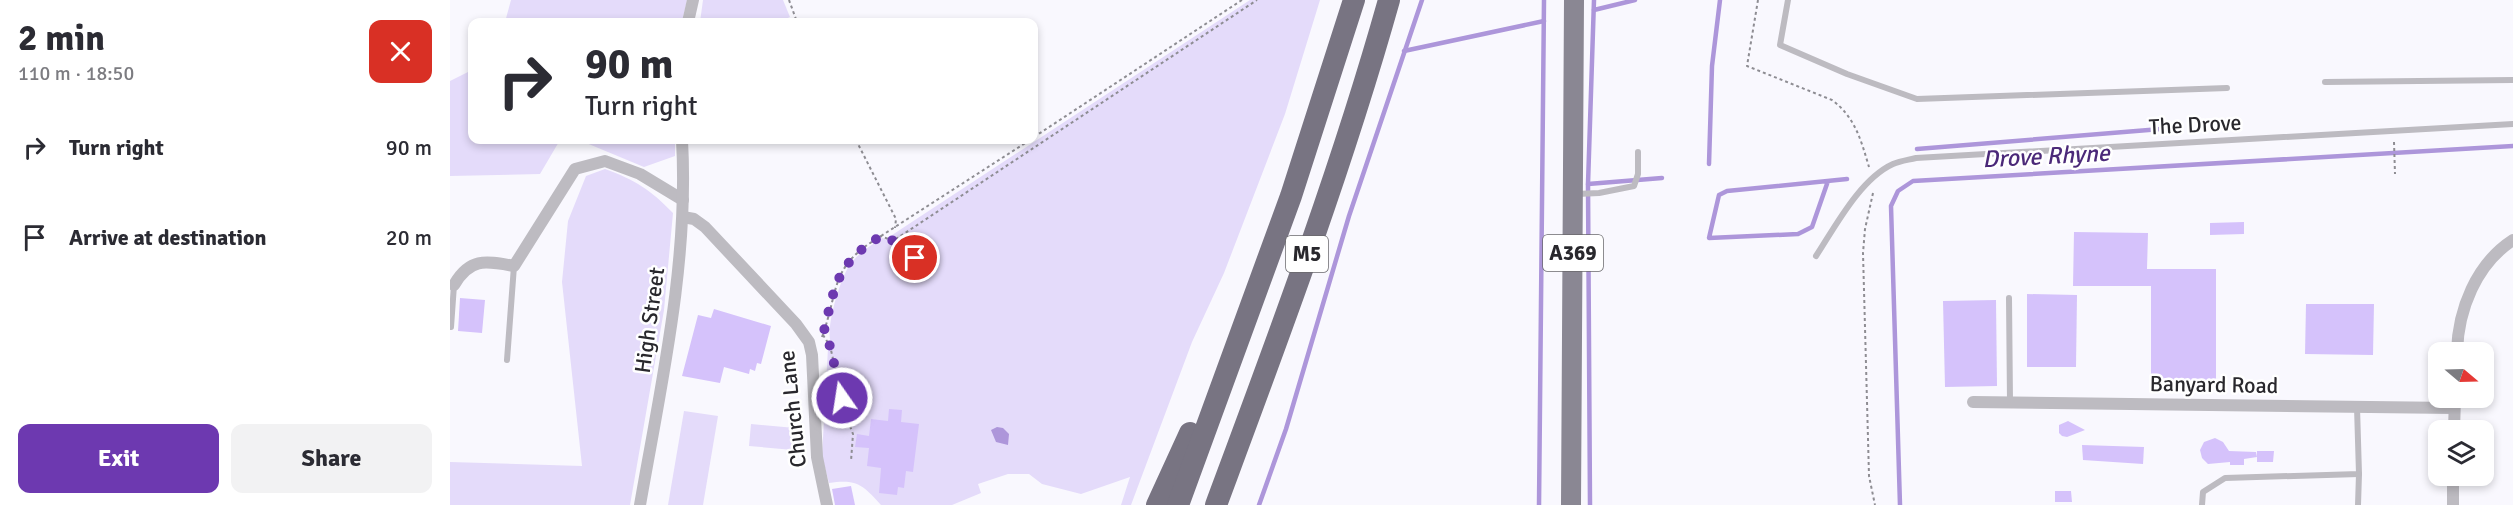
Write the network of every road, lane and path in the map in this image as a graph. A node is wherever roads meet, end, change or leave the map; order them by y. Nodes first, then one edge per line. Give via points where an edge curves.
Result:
1 (693, 0) edge
2 (789, 0) edge
3 (1242, 0) edge
4 (1257, 0) edge
5 (1354, 0) edge
6 (1389, 0) edge
7 (1574, 0) edge
8 (1758, 0) edge
9 (1788, 0) edge
10 (689, 18) edge
11 (795, 18) edge
12 (2513, 80) edge
13 (2325, 82) dead end
14 (2227, 88) dead end
15 (2513, 124) edge
16 (1038, 134) edge
17 (2394, 142) dead end
18 (682, 144) edge
19 (858, 144) edge
20 (1024, 144) edge
21 (1638, 152) dead end
22 (2396, 174) dead end
23 (1872, 178) junction
24 (1574, 194) junction
25 (683, 200) junction
26 (683, 218) junction
27 (895, 228) junction
28 (881, 236) junction
29 (2513, 240) edge
30 (893, 241) junction
31 (1816, 256) dead end
32 (915, 258) dead end
33 (514, 266) junction
34 (454, 285) joint
35 (1256, 291) junction
36 (451, 298) edge
37 (2009, 298) dead end
38 (451, 327) edge
39 (823, 335) junction
40 (2457, 342) edge
41 (812, 355) junction
42 (507, 360) dead end
43 (803, 373) dead end
44 (1974, 402) dead end
45 (2010, 402) junction
46 (2428, 404) edge
47 (2357, 407) junction
48 (1247, 422) junction
49 (851, 461) dead end
50 (2359, 474) junction
51 (2453, 486) edge
52 (640, 505) edge
53 (827, 505) edge
54 (1157, 505) edge
55 (1178, 505) edge
56 (1216, 505) edge
57 (1232, 505) edge
58 (1571, 505) edge
59 (1875, 505) edge
60 (2202, 505) edge
61 (2358, 505) edge
62 (2453, 505) edge

1 - 10 street
2 - 11 path
3 - 16 path
4 - 30 path
5 - 35 highway, M5
6 - 48 highway, M5 via 1355,117
7 - 24 main road, A369
8 - 23 path via 1747,66 1842,107 1857,127
9 - 14 lane via 1780,45 1917,99
12 - 13 lane
15 - 23 lane, The Drove via 1916,158 1893,164
17 - 22 path
18 - 25 street, High Street
19 - 27 path via 896,219
20 - 27 path
21 - 24 lane via 1634,186
23 - 31 lane, The Drove
23 - 59 path via 1863,253 1869,477
24 - 58 main road, A369
25 - 26 street, High Street
25 - 33 street via 640,174 605,161 575,169
26 - 41 street, Church Lane via 694,219 705,227 728,251 796,324 809,342
26 - 52 street, High Street via 674,300
27 - 28 path
28 - 30 path
28 - 39 path via 860,249 840,275
29 - 40 street via 2481,269 2457,331
30 - 32 path
33 - 34 street via 482,261 461,272
33 - 42 lane
34 - 36 lane
35 - 54 highway, M5
35 - 55 highway, M5
36 - 38 lane
37 - 45 lane
39 - 41 path
39 - 49 path via 830,346 853,434
41 - 43 lane
41 - 53 street, Church Lane via 817,457
44 - 45 street, Banyard Road
45 - 47 street, Banyard Road
46 - 47 street, Banyard Road
47 - 50 lane
48 - 56 highway, M5
48 - 57 highway, M5
50 - 60 lane via 2225,478 2203,492
50 - 61 lane
51 - 62 street

